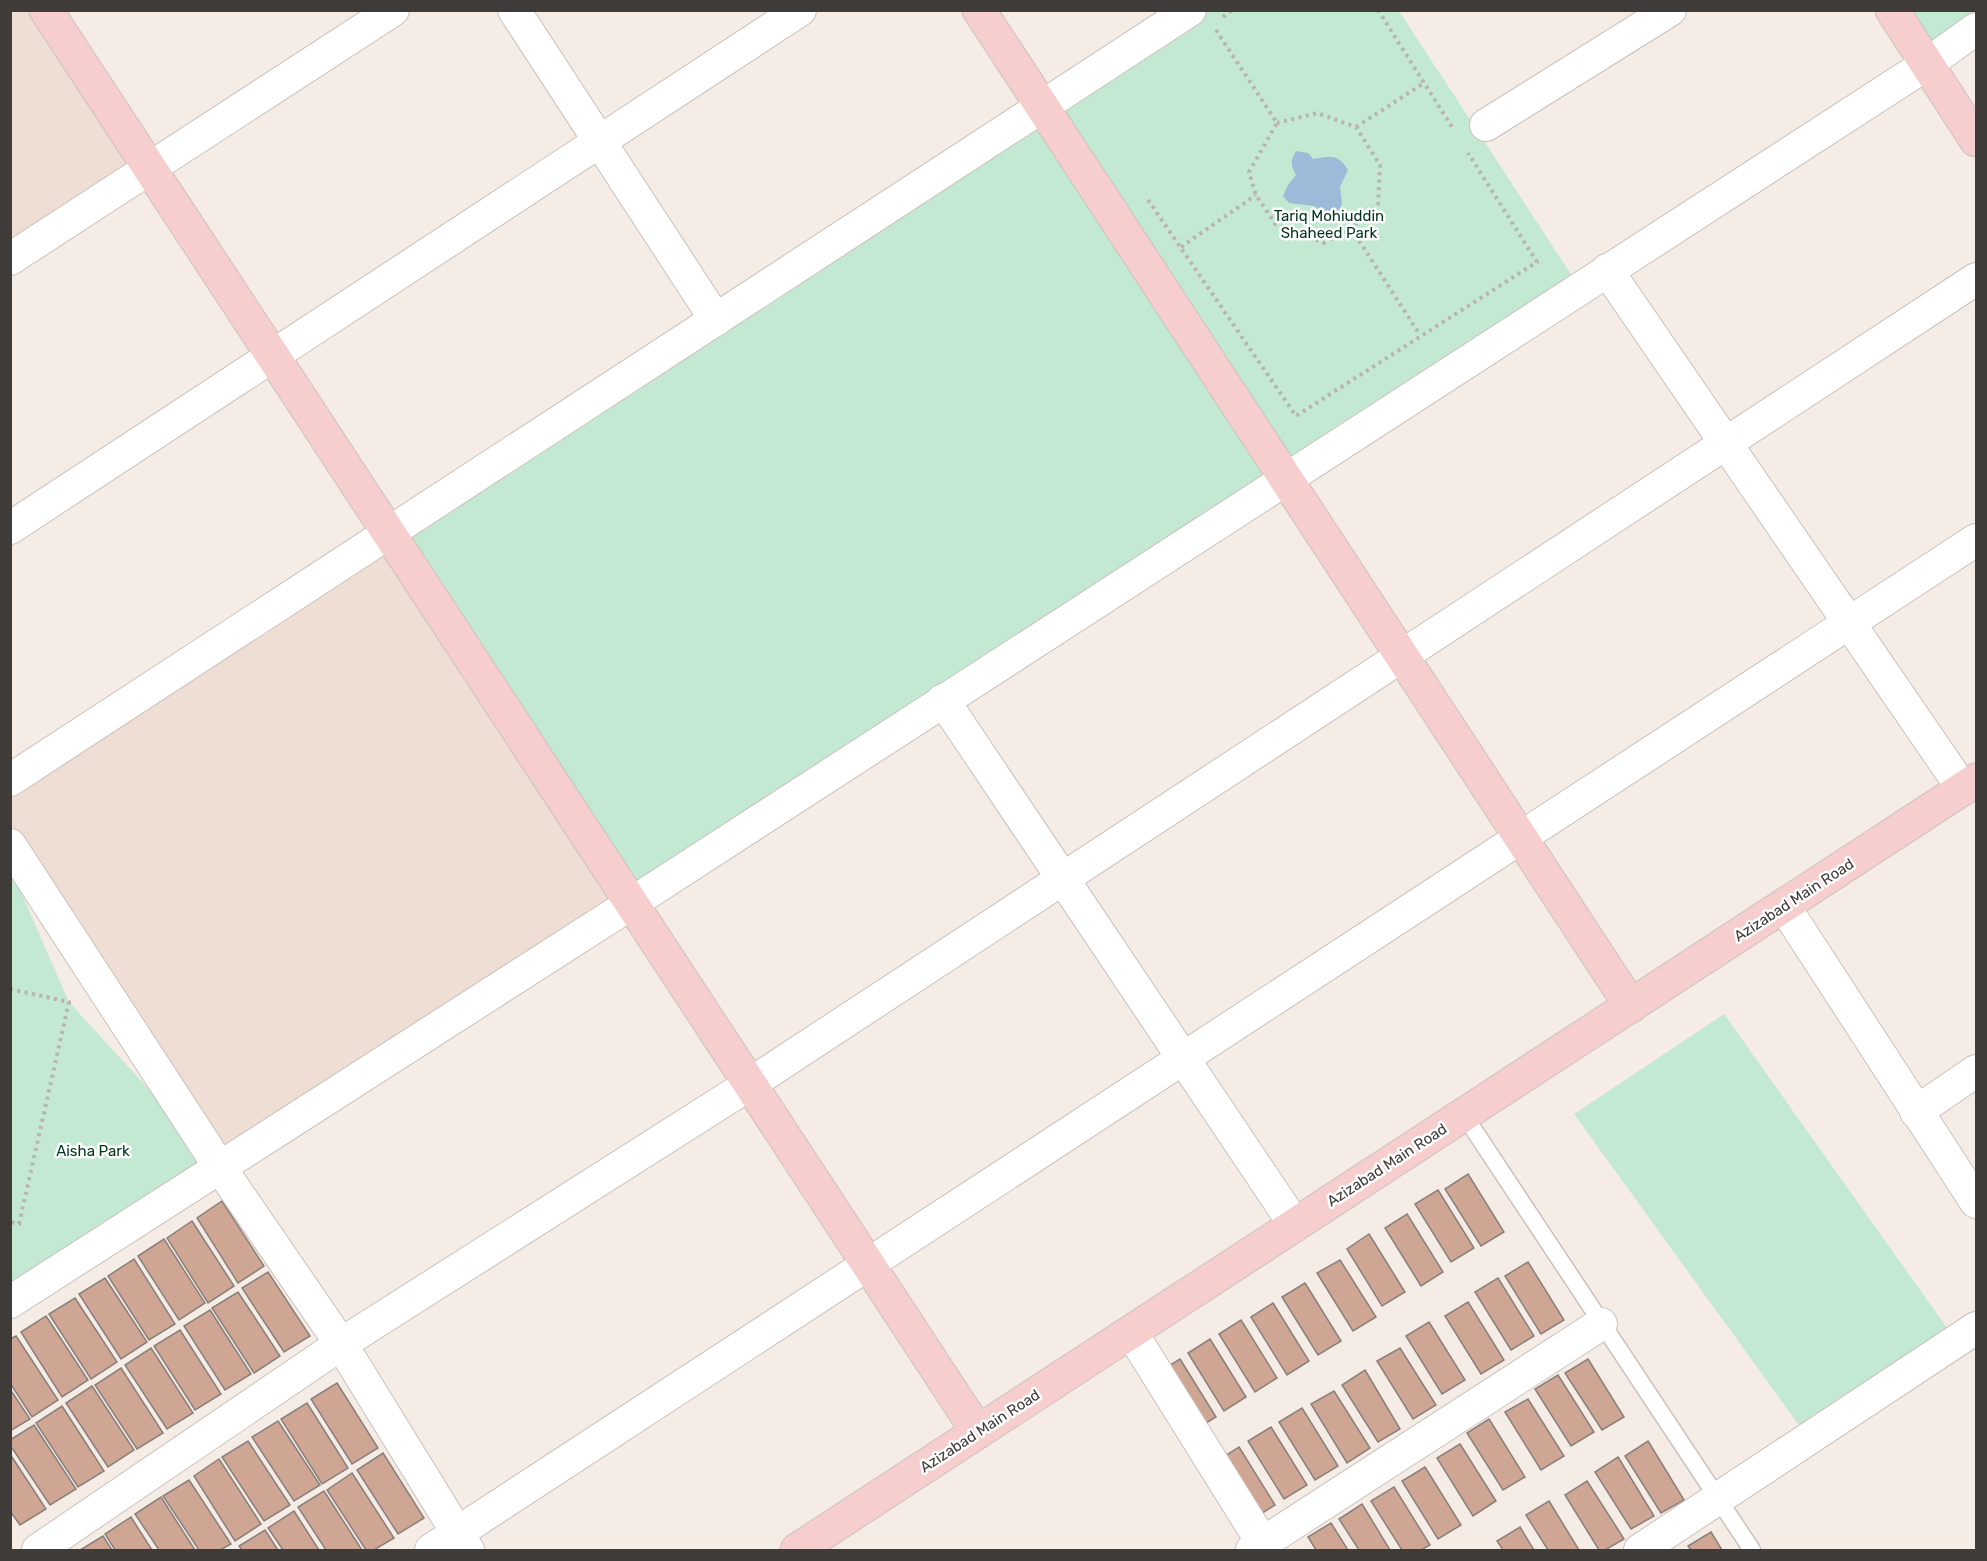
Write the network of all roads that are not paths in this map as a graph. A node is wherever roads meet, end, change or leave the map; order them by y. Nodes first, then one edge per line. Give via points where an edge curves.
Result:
1 (46, 10) edge
2 (393, 10) edge
3 (513, 10) edge
4 (800, 10) edge
5 (979, 10) edge
6 (1670, 10) edge
7 (1892, 10) edge
8 (1201, 17) edge
9 (1977, 29) edge
10 (1927, 64) junction
11 (1042, 107) junction
12 (1486, 125) dead end
13 (1977, 140) edge
14 (600, 142) junction
15 (149, 168) junction
16 (10, 259) edge
17 (1607, 270) junction
18 (1977, 279) edge
19 (716, 320) junction
20 (273, 356) junction
21 (1726, 444) junction
22 (1286, 478) junction
23 (10, 528) edge
24 (389, 533) junction
25 (1977, 540) edge
26 (1850, 624) junction
27 (1402, 656) junction
28 (944, 700) junction
29 (10, 780) edge
30 (1970, 784) edge
31 (1521, 838) junction
32 (10, 845) edge
33 (1063, 878) junction
34 (632, 903) junction
35 (1784, 906) junction
36 (1631, 1006) junction
37 (1184, 1058) junction
38 (1977, 1071) edge
39 (750, 1084) junction
40 (1916, 1112) junction
41 (1464, 1115) junction
42 (219, 1166) junction
43 (1977, 1202) edge
44 (1295, 1225) junction
45 (868, 1264) junction
46 (10, 1302) edge
47 (1601, 1324) junction
48 (1977, 1328) edge
49 (1131, 1332) junction
50 (341, 1344) junction
51 (978, 1432) junction
52 (1718, 1500) junction
53 (463, 1542) edge
54 (1260, 1548) edge
55 (38, 1551) edge
56 (431, 1551) edge
57 (797, 1551) edge
58 (1640, 1551) edge
59 (1752, 1551) edge

1 - 15 street
2 - 15 street
3 - 14 street
4 - 14 street
5 - 11 street
6 - 12 street
7 - 10 street
8 - 11 street
9 - 10 street
10 - 13 street
10 - 17 street
11 - 19 street
11 - 22 street
14 - 19 street
14 - 20 street
15 - 16 street
15 - 20 street
17 - 21 street
17 - 22 street
18 - 21 street
19 - 24 street
20 - 23 street
20 - 24 street
21 - 26 street
21 - 27 street
22 - 27 street
22 - 28 street
24 - 29 street
24 - 34 street
25 - 26 street
26 - 30 street
26 - 31 street
27 - 31 street
27 - 33 street
28 - 33 street
28 - 34 street
30 - 35 street, Azizabad Main Road
31 - 36 street
31 - 37 street
32 - 42 street
33 - 37 street
33 - 39 street
34 - 39 street
34 - 42 street
35 - 36 street, Azizabad Main Road
35 - 40 street
36 - 41 street, Azizabad Main Road
37 - 44 street
37 - 45 street
38 - 40 street
39 - 45 street
39 - 50 street
40 - 43 street
41 - 44 street, Azizabad Main Road
41 - 47 lane
42 - 46 street
42 - 50 street
44 - 49 street, Azizabad Main Road
45 - 51 street
45 - 53 street
47 - 52 lane
47 - 54 street
48 - 52 street
49 - 51 street, Azizabad Main Road
49 - 54 street
50 - 53 street
50 - 55 street
51 - 57 street, Azizabad Main Road
52 - 58 street
52 - 59 lane
53 - 56 street

